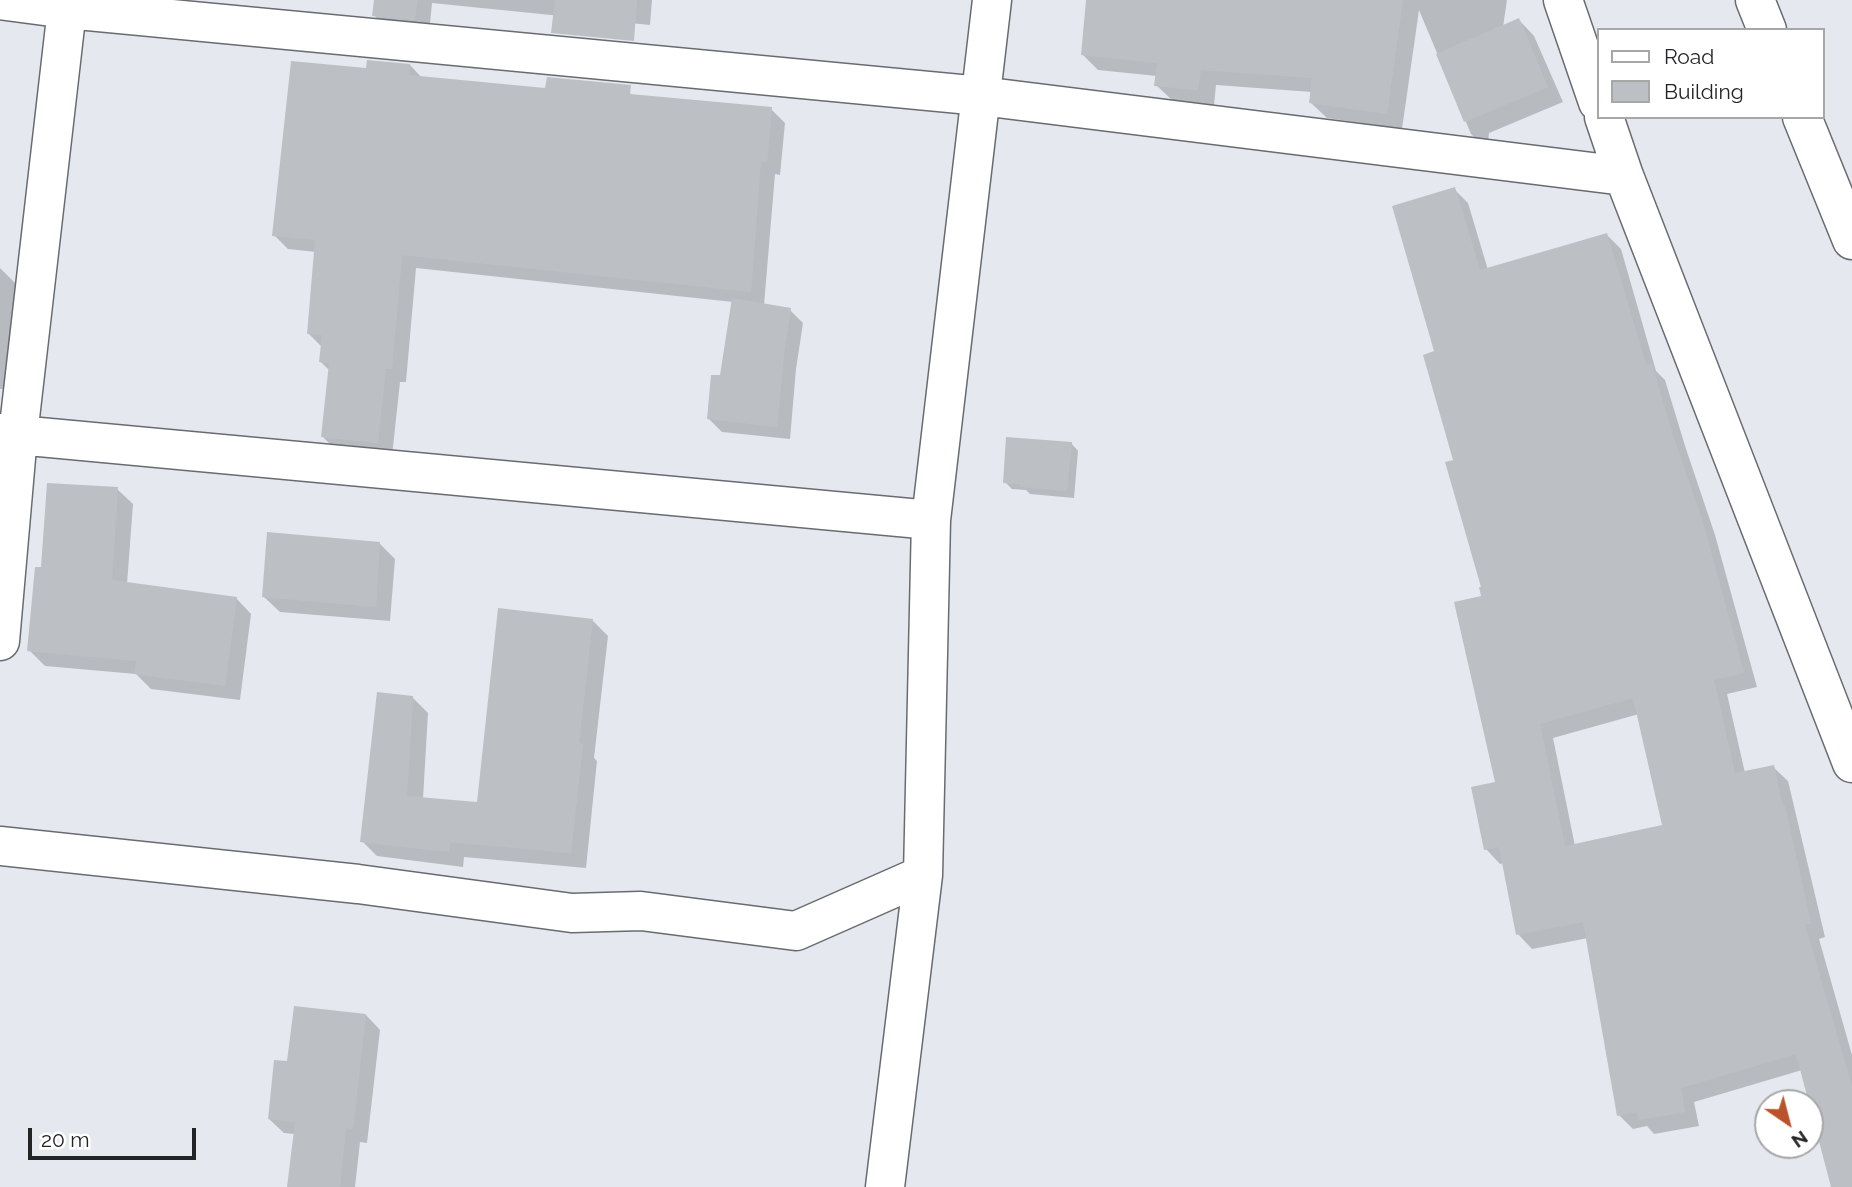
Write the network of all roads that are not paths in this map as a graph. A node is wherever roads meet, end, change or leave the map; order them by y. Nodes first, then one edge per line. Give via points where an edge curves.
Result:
1 (992, 0) edge
2 (1563, 0) edge
3 (1755, 0) edge
4 (0, 1) edge
5 (67, 9) junction
6 (1766, 28) edge
7 (981, 96) junction
8 (1596, 96) edge
9 (1605, 119) edge
10 (1803, 119) edge
11 (1623, 176) junction
12 (1852, 240) edge
13 (9, 434) edge
14 (931, 520) junction
15 (0, 641) edge
16 (1852, 763) edge
17 (0, 846) edge
18 (923, 874) junction
19 (886, 1187) edge

1 - 7 street
2 - 8 street
3 - 6 street
4 - 5 street
5 - 7 street
5 - 13 street
7 - 11 street
7 - 14 street
9 - 11 street
10 - 12 street
11 - 16 street
13 - 14 street
13 - 15 street
14 - 18 street
17 - 18 street via 358,884 572,913 640,911 796,931
18 - 19 street

